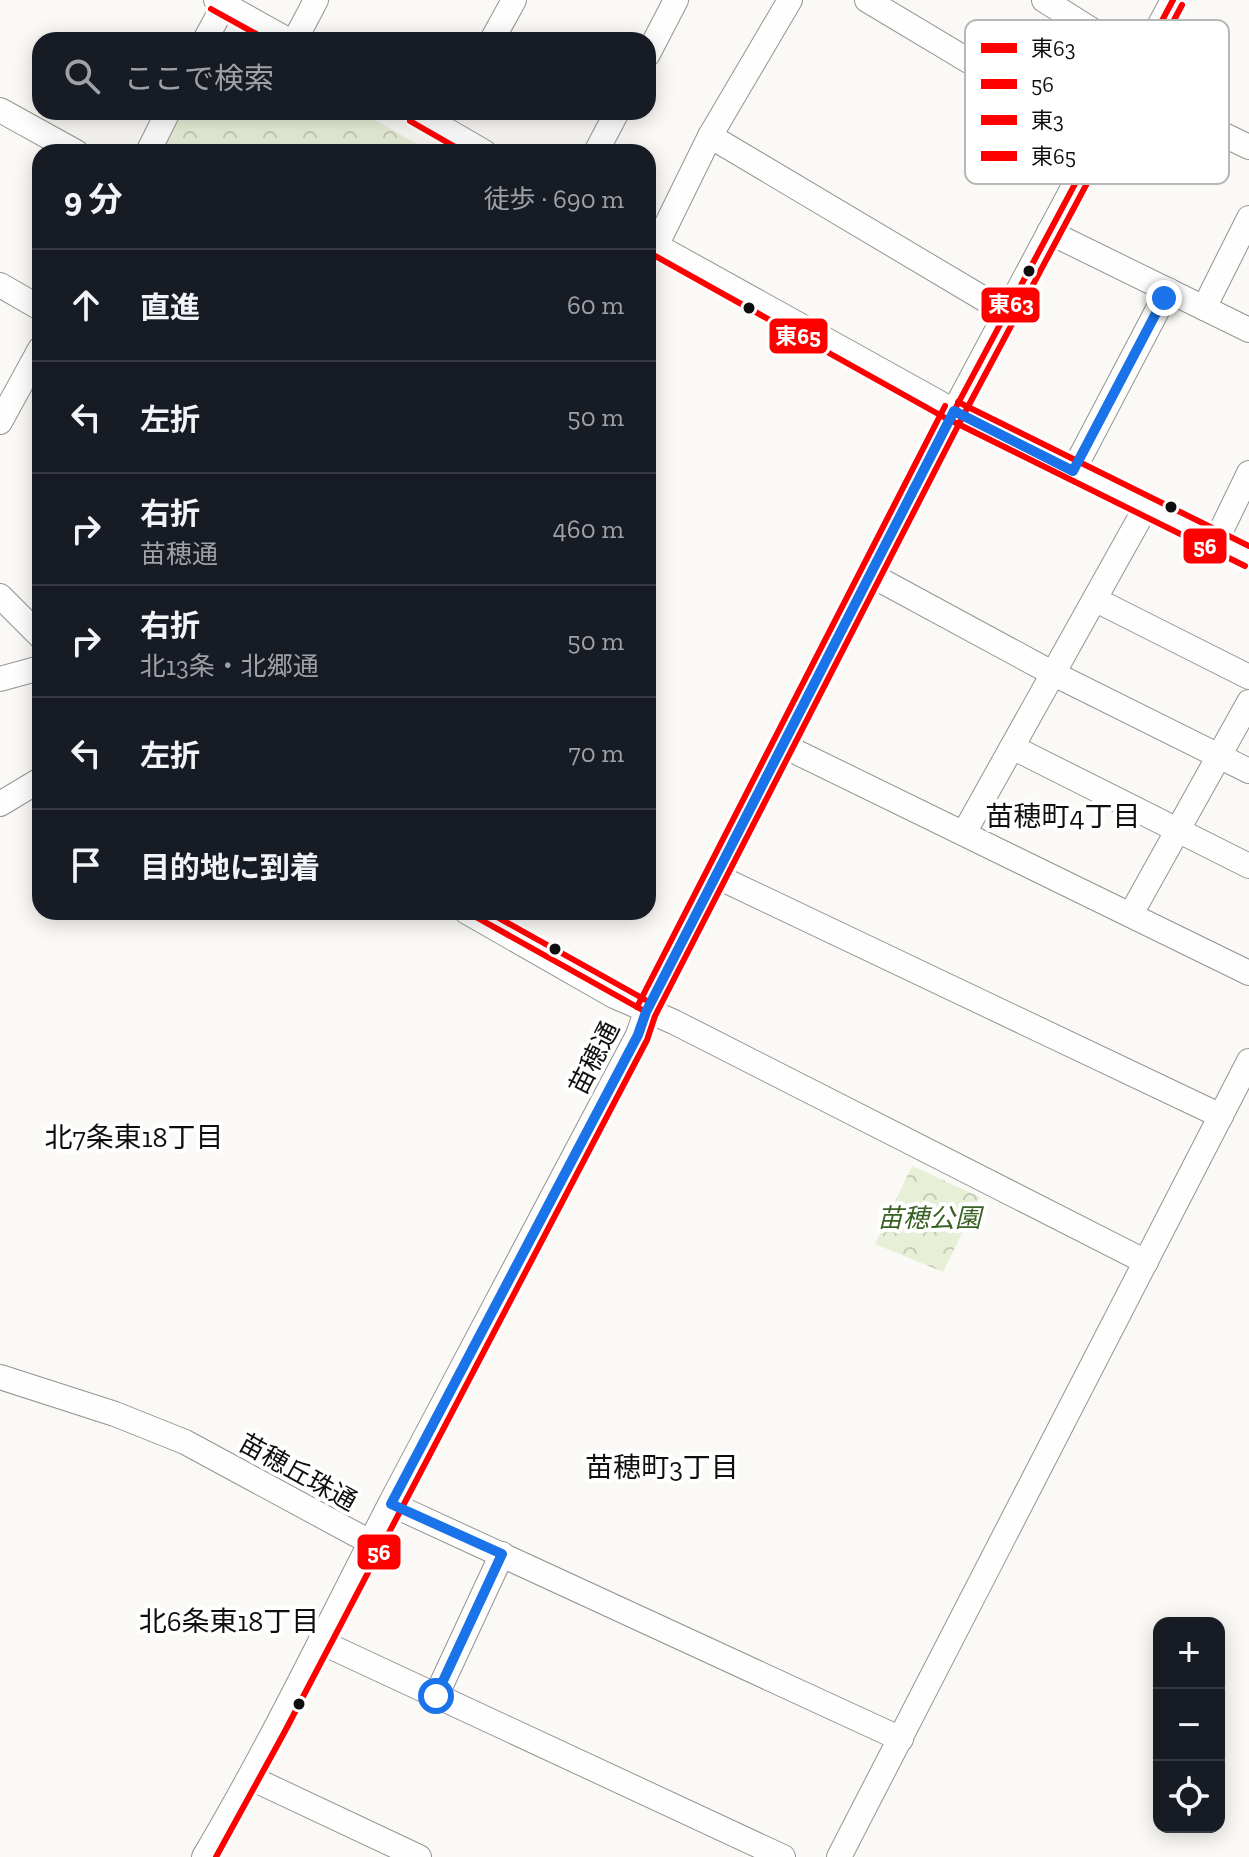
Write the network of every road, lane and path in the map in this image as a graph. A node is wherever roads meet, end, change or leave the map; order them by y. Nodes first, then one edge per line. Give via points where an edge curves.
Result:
1 (316, 0) edge
2 (514, 0) edge
3 (676, 0) edge
4 (790, 0) edge
5 (867, 0) edge
6 (1044, 0) edge
7 (1173, 0) edge
8 (220, 2) edge
9 (1076, 20) edge
10 (1163, 20) edge
11 (208, 32) edge
12 (274, 32) edge
13 (299, 32) edge
14 (496, 32) edge
15 (656, 39) edge
16 (965, 59) edge
17 (0, 110) edge
18 (164, 120) edge
19 (448, 120) edge
20 (613, 120) edge
21 (710, 136) junction
22 (1229, 137) edge
23 (62, 144) edge
24 (152, 144) edge
25 (475, 144) edge
26 (600, 144) edge
27 (1249, 147) edge
28 (1075, 184) edge
29 (1249, 218) edge
30 (1049, 232) junction
31 (656, 236) edge
32 (656, 245) edge
33 (0, 285) edge
34 (1168, 290) junction
35 (32, 303) edge
36 (1204, 308) junction
37 (1006, 312) junction
38 (1249, 330) edge
39 (32, 364) edge
40 (954, 411) junction
41 (0, 422) edge
42 (1073, 471) junction
43 (1249, 473) edge
44 (1146, 507) junction
45 (1216, 541) junction
46 (1249, 557) edge
47 (871, 575) junction
48 (0, 596) edge
49 (1096, 600) junction
50 (32, 628) edge
51 (32, 670) edge
52 (1052, 673) junction
53 (1249, 677) edge
54 (0, 679) edge
55 (1249, 702) edge
56 (784, 746) junction
57 (1012, 747) junction
58 (1219, 757) junction
59 (1249, 771) edge
60 (32, 785) edge
61 (0, 804) edge
62 (1177, 831) junction
63 (964, 833) junction
64 (1249, 866) edge
65 (718, 877) junction
66 (1131, 914) junction
67 (481, 920) edge
68 (1249, 973) edge
69 (646, 1012) junction
70 (1249, 1061) edge
71 (1221, 1116) junction
72 (1146, 1262) junction
73 (0, 1377) edge
74 (391, 1504) junction
75 (370, 1542) junction
76 (502, 1554) junction
77 (323, 1643) junction
78 (436, 1696) junction
79 (901, 1739) junction
80 (251, 1778) junction
81 (204, 1857) edge
82 (419, 1857) edge
83 (783, 1857) edge
84 (839, 1857) edge

1 - 13 street
2 - 14 street
3 - 15 street
4 - 21 street
5 - 16 street
6 - 9 street
7 - 10 street, 苗穂通
8 - 11 street
8 - 12 street
17 - 23 street
18 - 24 street
19 - 25 street
20 - 26 street
21 - 31 street
21 - 37 street
22 - 27 street
28 - 30 street, 苗穂通
29 - 36 street
30 - 34 street
30 - 37 street, 苗穂通
32 - 40 street
33 - 35 street
34 - 36 street
34 - 42 street
36 - 38 street
37 - 40 street, 苗穂通
39 - 41 street
40 - 42 street
40 - 47 street, 苗穂通
42 - 44 street
43 - 45 street
44 - 45 street
44 - 49 street
45 - 46 street
47 - 52 street
47 - 56 street, 苗穂通
48 - 50 street
49 - 52 street
49 - 53 street
51 - 54 street
52 - 57 street
52 - 58 street
55 - 58 street
56 - 63 street
56 - 65 street, 苗穂通
57 - 62 street
57 - 63 street
58 - 59 street
58 - 62 street
60 - 61 street
62 - 64 street
62 - 66 street
63 - 66 street
65 - 69 street, 苗穂通
65 - 71 street
66 - 68 street
67 - 69 street
69 - 72 street
69 - 74 street, 苗穂通
70 - 71 street
71 - 72 street
72 - 79 street
73 - 75 street, 苗穂丘珠通 via 185,1442
74 - 75 street, 苗穂通
74 - 76 street
75 - 77 street, 苗穂丘珠通
76 - 78 street
76 - 79 street
77 - 78 street
77 - 80 street, 苗穂丘珠通
78 - 83 street
79 - 84 street
80 - 81 street, 苗穂丘珠通
80 - 82 street

